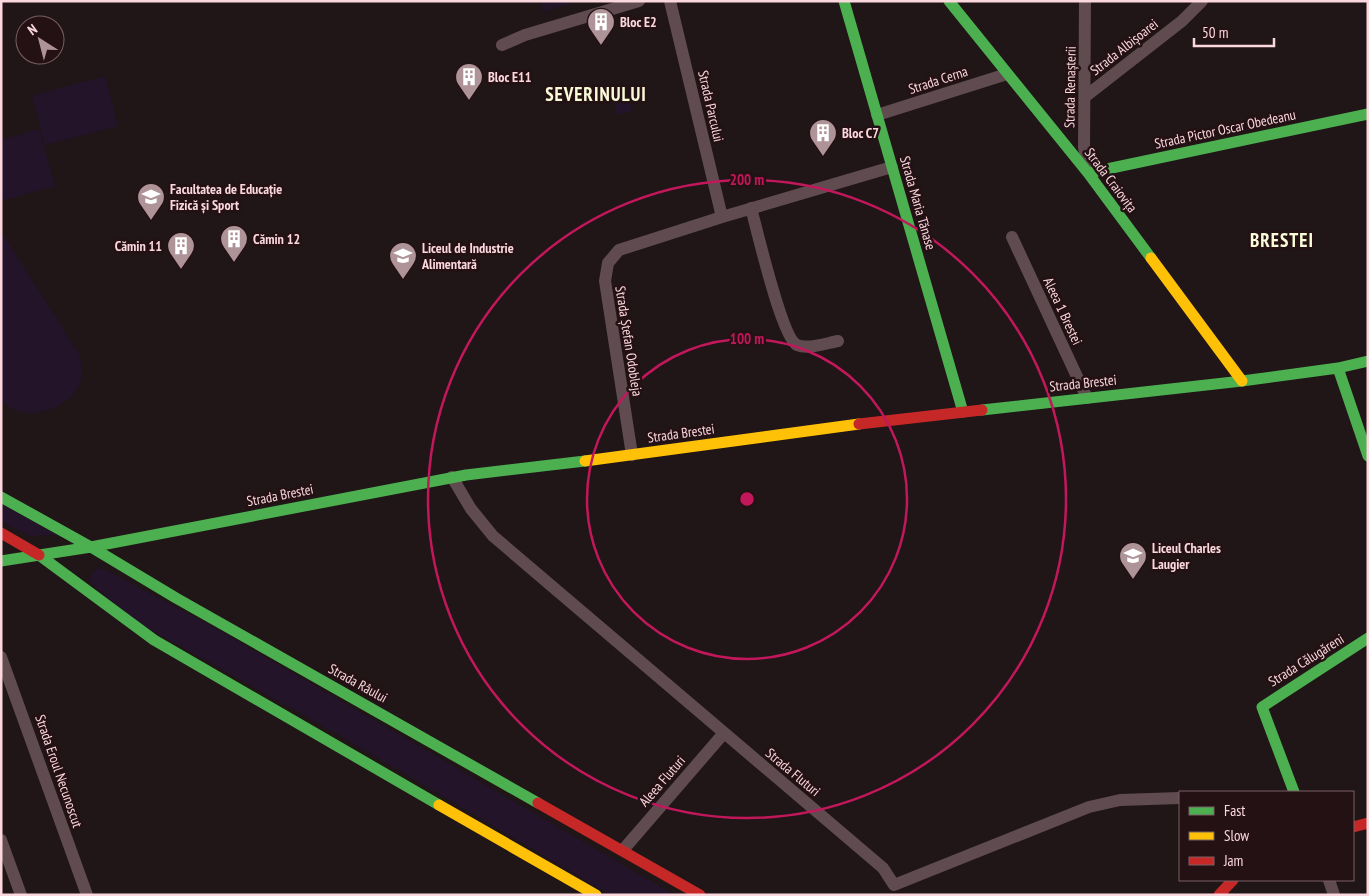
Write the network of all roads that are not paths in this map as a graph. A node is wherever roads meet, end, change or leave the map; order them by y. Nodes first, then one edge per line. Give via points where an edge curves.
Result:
1 (639, 1) edge
2 (670, 1) edge
3 (844, 1) edge
4 (949, 1) edge
5 (1085, 1) edge
6 (1202, 1) edge
7 (502, 45) dead end
8 (1007, 74) junction
9 (1086, 96) junction
10 (878, 114) junction
11 (1368, 114) edge
12 (892, 167) junction
13 (1088, 174) junction
14 (750, 208) junction
15 (722, 217) junction
16 (1012, 237) dead end
17 (838, 341) dead end
18 (1368, 360) edge
19 (1338, 368) junction
20 (952, 374) junction
21 (1242, 381) junction
22 (1087, 398) junction
23 (1061, 401) junction
24 (963, 412) junction
25 (632, 455) junction
26 (1368, 456) edge
27 (452, 477) junction
28 (1, 497) edge
29 (1, 533) edge
30 (130, 540) junction
31 (91, 547) junction
32 (39, 555) junction
33 (1, 561) edge
34 (129, 571) junction
35 (1368, 638) edge
36 (1, 657) edge
37 (724, 733) junction
38 (1288, 776) junction
39 (1279, 791) edge
40 (1294, 791) edge
41 (1179, 798) edge
42 (1368, 823) edge
43 (1354, 827) edge
44 (1, 840) edge
45 (623, 850) junction
46 (1233, 881) edge
47 (1329, 881) edge
48 (891, 890) edge
49 (21, 895) edge
50 (87, 895) edge
51 (596, 895) edge
52 (700, 895) edge
53 (1219, 895) edge
54 (1334, 895) edge

1 - 7 street
2 - 15 street, Strada Parcului
3 - 10 main road, Strada Maria Tănase
4 - 8 main road, Strada Craiovița
5 - 9 street, Strada Renașterii
6 - 9 street, Strada Albișoarei via 1182,22
8 - 10 street, Strada Cerna
8 - 13 main road, Strada Craiovița
9 - 13 street, Strada Renașterii via 1084,147
10 - 12 main road, Strada Maria Tănase
11 - 13 main road, Strada Pictor Oscar Obedeanu
12 - 14 street, Strada Ștefan Odobleja
12 - 20 main road, Strada Maria Tănase
13 - 21 main road, Strada Craiovița
14 - 15 street, Strada Ștefan Odobleja
14 - 17 street via 791,340 797,345 808,346
15 - 25 street, Strada Ștefan Odobleja via 625,247 608,262 605,281
16 - 22 street, Aleea 1 Brestei
18 - 19 main road, Strada Brestei
19 - 21 main road, Strada Brestei
19 - 26 main road
20 - 23 main road via 977,400 1042,393
20 - 24 main road, Strada Maria Tănase
21 - 22 main road, Strada Brestei
22 - 23 main road, Strada Brestei
23 - 24 main road, Strada Brestei
24 - 25 main road, Strada Brestei
25 - 27 main road, Strada Brestei
27 - 30 main road, Strada Brestei
27 - 37 street, Strada Fluturi via 471,510 492,536
28 - 31 main road, Strada Râului
29 - 32 main road
30 - 31 main road, Strada Brestei
30 - 34 main road via 123,558
31 - 32 main road, Strada Brestei
31 - 34 main road, Strada Râului
32 - 33 main road, Strada Brestei
32 - 51 main road via 154,640
34 - 45 main road, Strada Râului
35 - 38 main road, Strada Călugăreni via 1262,707
36 - 50 street, Strada Eroul Necunoscut
37 - 45 street, Aleea Fluturi
37 - 48 street, Strada Fluturi via 883,868
38 - 39 main road
38 - 40 main road, Strada Călugăreni
41 - 48 street, Strada Fluturi via 1120,800 1089,807
42 - 43 main road
44 - 49 street
45 - 52 main road, Strada Râului
46 - 53 main road
47 - 54 street

